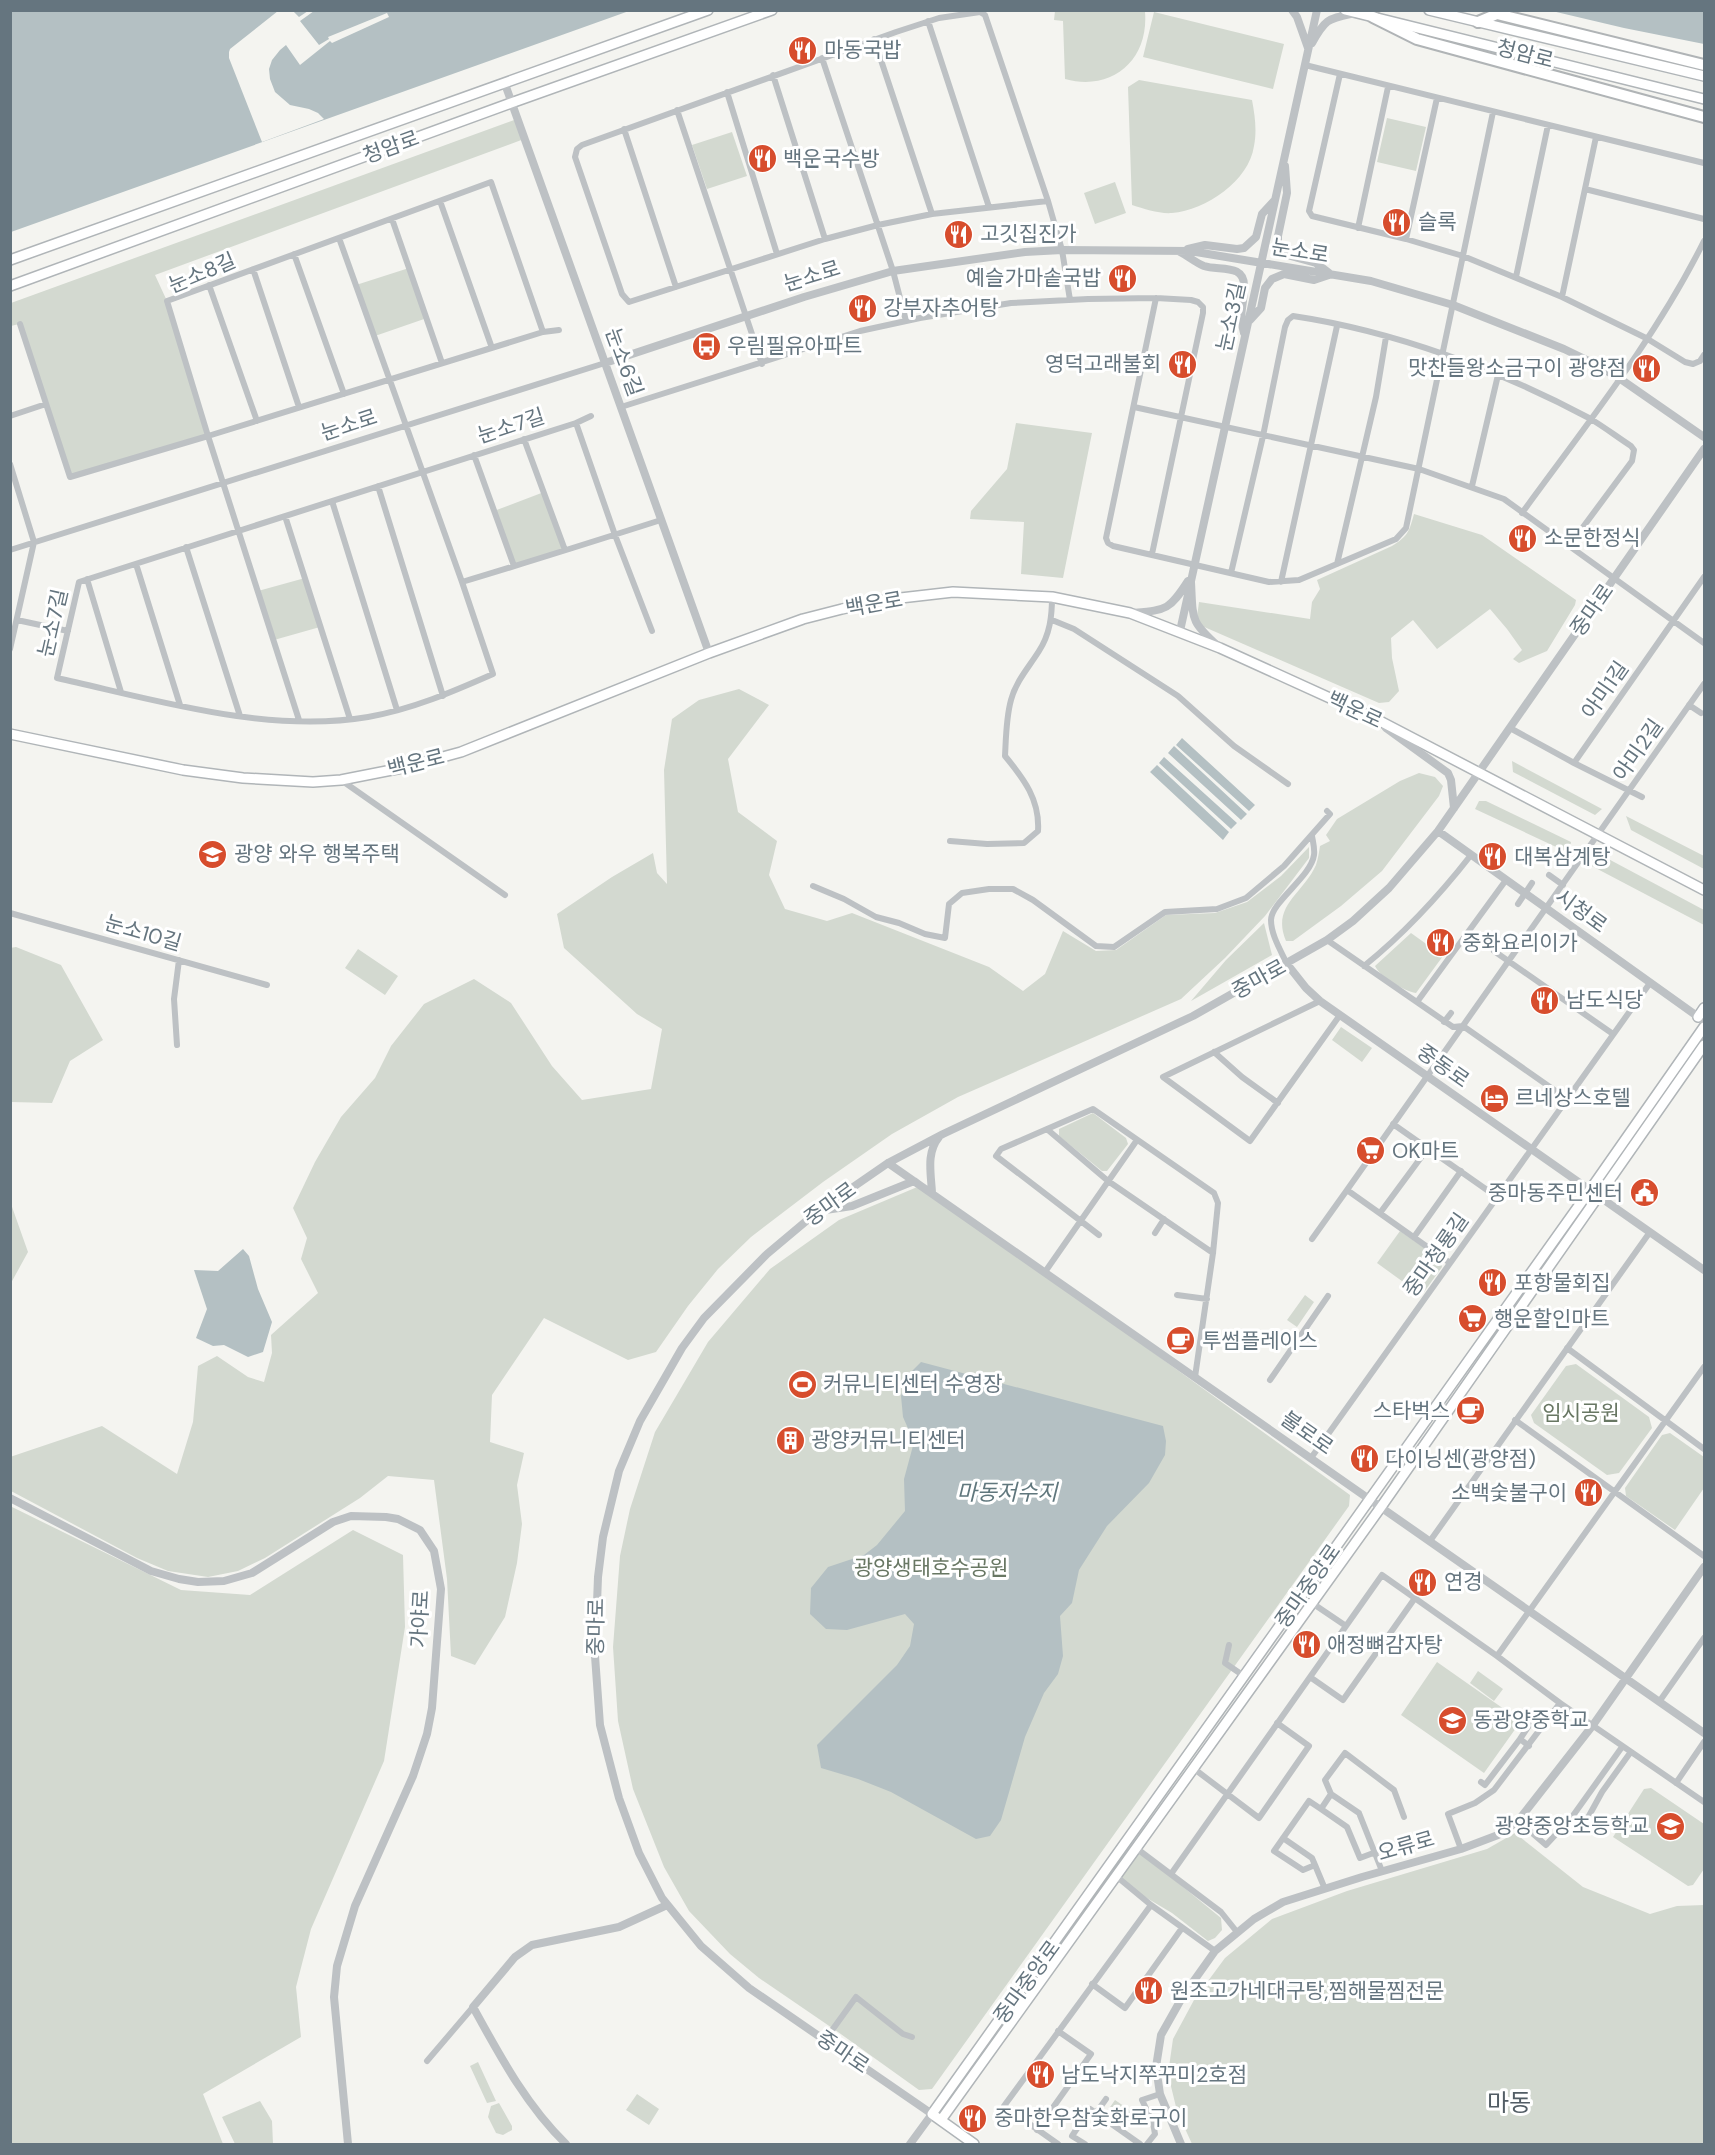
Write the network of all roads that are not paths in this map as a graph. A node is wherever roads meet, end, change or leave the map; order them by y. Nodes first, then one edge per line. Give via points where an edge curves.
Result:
1 (708, 10) edge
2 (772, 10) edge
3 (1292, 10) edge
4 (1317, 10) edge
5 (1345, 10) edge
6 (1429, 10) edge
7 (1355, 13) junction
8 (1373, 17) junction
9 (928, 21) junction
10 (1478, 22) junction
11 (874, 39) junction
12 (1308, 49) junction
13 (822, 58) junction
14 (1305, 65) junction
15 (1704, 65) edge
16 (1340, 74) junction
17 (773, 75) junction
18 (1704, 76) edge
19 (505, 84) junction
20 (1388, 87) junction
21 (727, 92) junction
22 (1437, 99) junction
23 (1704, 99) edge
24 (512, 103) junction
25 (677, 110) junction
26 (1493, 112) junction
27 (1704, 117) edge
28 (1548, 125) junction
29 (624, 129) junction
30 (1596, 137) junction
31 (1284, 157) junction
32 (1704, 163) edge
33 (1585, 189) junction
34 (1275, 200) junction
35 (440, 201) junction
36 (1048, 201) junction
37 (989, 207) junction
38 (932, 214) junction
39 (392, 219) junction
40 (1704, 219) edge
41 (878, 225) junction
42 (1358, 228) junction
43 (339, 238) junction
44 (825, 239) junction
45 (1406, 239) junction
46 (1704, 242) edge
47 (1062, 250) junction
48 (1179, 251) junction
49 (294, 254) junction
50 (777, 255) junction
51 (1463, 256) junction
52 (10, 260) edge
53 (1261, 263) junction
54 (253, 269) junction
55 (730, 270) junction
56 (893, 271) junction
57 (1330, 274) junction
58 (1516, 276) junction
59 (209, 285) junction
60 (10, 286) edge
61 (676, 287) junction
62 (1562, 297) junction
63 (1156, 298) junction
64 (1070, 300) junction
65 (1453, 305) junction
66 (746, 316) junction
67 (906, 321) junction
68 (1248, 322) junction
69 (20, 324) dead end
70 (1337, 326) junction
71 (559, 330) dead end
72 (543, 332) junction
73 (1245, 336) junction
74 (1386, 337) junction
75 (1647, 338) junction
76 (492, 348) junction
77 (1443, 354) junction
78 (1704, 355) edge
79 (442, 363) junction
80 (605, 363) junction
81 (762, 364) junction
82 (1498, 375) junction
83 (1619, 378) junction
84 (390, 379) junction
85 (344, 394) junction
86 (46, 404) junction
87 (299, 407) junction
88 (621, 407) junction
89 (1134, 407) junction
90 (10, 416) edge
91 (591, 417) dead end
92 (1181, 418) junction
93 (1590, 418) junction
94 (257, 421) junction
95 (576, 423) junction
96 (406, 426) junction
97 (1225, 428) junction
98 (208, 436) junction
99 (1263, 436) junction
100 (1704, 437) edge
101 (524, 439) junction
102 (1312, 446) junction
103 (1704, 449) edge
104 (474, 455) junction
105 (1363, 456) junction
106 (10, 464) edge
107 (1419, 469) junction
108 (423, 472) junction
109 (223, 484) junction
110 (378, 486) junction
111 (1472, 486) junction
112 (332, 501) junction
113 (1522, 513) junction
114 (285, 516) junction
115 (662, 520) junction
116 (238, 531) junction
117 (615, 535) junction
118 (34, 542) junction
119 (1569, 546) junction
120 (186, 548) junction
121 (10, 550) edge
122 (565, 550) junction
123 (1152, 554) junction
124 (136, 564) junction
125 (1195, 564) junction
126 (1337, 564) junction
127 (514, 566) junction
128 (1232, 573) junction
129 (1704, 577) edge
130 (87, 579) junction
131 (1614, 579) junction
132 (462, 582) junction
133 (1191, 582) junction
134 (1281, 582) junction
135 (1052, 597) junction
136 (1130, 613) junction
137 (17, 620) junction
138 (1052, 620) junction
139 (1673, 622) junction
140 (68, 631) junction
141 (652, 631) dead end
142 (1180, 631) junction
143 (1704, 643) edge
144 (1220, 648) junction
145 (10, 649) edge
146 (709, 653) junction
147 (1704, 684) edge
148 (121, 692) junction
149 (443, 696) junction
150 (180, 705) junction
151 (1689, 705) junction
152 (397, 710) junction
153 (1701, 713) dead end
154 (240, 716) junction
155 (350, 718) junction
156 (1376, 719) junction
157 (299, 720) junction
158 (1510, 728) junction
159 (10, 734) edge
160 (1574, 763) junction
161 (1478, 774) junction
162 (341, 780) junction
163 (1288, 784) dead end
164 (1629, 791) junction
165 (1642, 797) dead end
166 (1454, 808) junction
167 (1327, 811) dead end
168 (1438, 831) junction
169 (1598, 835) junction
170 (1312, 837) junction
171 (950, 841) dead end
172 (1471, 855) junction
173 (1549, 875) dead end
174 (1506, 880) junction
175 (1532, 883) dead end
176 (1563, 885) junction
177 (813, 886) dead end
178 (1704, 890) edge
179 (1525, 893) junction
180 (505, 895) dead end
181 (1518, 904) dead end
182 (1546, 908) junction
183 (10, 913) edge
184 (1327, 940) junction
185 (1494, 951) dead end
186 (179, 960) junction
187 (1509, 961) junction
188 (1287, 964) junction
189 (1364, 966) junction
190 (1650, 983) junction
191 (267, 985) dead end
192 (1320, 1001) junction
193 (1417, 1002) junction
194 (1704, 1008) edge
195 (1451, 1013) dead end
196 (1340, 1015) junction
197 (1701, 1019) edge
198 (1444, 1022) junction
199 (1463, 1026) junction
200 (1704, 1026) edge
201 (1612, 1034) junction
202 (177, 1045) dead end
203 (1704, 1045) edge
204 (1214, 1053) junction
205 (1427, 1077) junction
206 (1567, 1099) junction
207 (1278, 1103) junction
208 (1393, 1124) junction
209 (1048, 1130) junction
210 (943, 1134) junction
211 (1137, 1140) junction
212 (1428, 1148) junction
213 (1532, 1149) junction
214 (888, 1162) junction
215 (1461, 1172) junction
216 (1108, 1180) junction
217 (1347, 1190) junction
218 (1590, 1191) junction
219 (932, 1193) junction
220 (1497, 1197) junction
221 (1599, 1197) junction
222 (818, 1212) junction
223 (1380, 1213) junction
224 (1164, 1219) junction
225 (1080, 1221) junction
226 (1650, 1232) junction
227 (1155, 1233) dead end
228 (1099, 1235) dead end
229 (1414, 1237) junction
230 (1312, 1239) dead end
231 (1213, 1253) junction
232 (1450, 1263) junction
233 (1704, 1270) edge
234 (1045, 1272) junction
235 (1177, 1295) dead end
236 (1328, 1296) dead end
237 (1207, 1299) junction
238 (1566, 1348) junction
239 (1704, 1367) edge
240 (1195, 1377) junction
241 (1270, 1380) dead end
242 (1515, 1420) junction
243 (1665, 1421) junction
244 (1704, 1449) edge
245 (1311, 1458) junction
246 (1616, 1492) junction
247 (10, 1498) edge
248 (1370, 1499) junction
249 (1381, 1507) junction
250 (1430, 1541) junction
251 (1704, 1556) edge
252 (1704, 1567) edge
253 (1415, 1598) junction
254 (1312, 1603) junction
255 (1529, 1611) junction
256 (1346, 1626) junction
257 (1704, 1638) edge
258 (1229, 1645) dead end
259 (1497, 1656) junction
260 (1244, 1676) junction
261 (1310, 1677) junction
262 (1626, 1678) junction
263 (1659, 1702) junction
264 (1560, 1703) junction
265 (1532, 1721) dead end
266 (1277, 1724) junction
267 (1593, 1725) junction
268 (1704, 1734) edge
269 (1520, 1739) junction
270 (1704, 1742) edge
271 (1529, 1746) junction
272 (1622, 1747) junction
273 (1630, 1753) junction
274 (1193, 1768) junction
275 (1481, 1782) dead end
276 (1676, 1783) junction
277 (1227, 1794) junction
278 (1331, 1794) junction
279 (1704, 1802) edge
280 (1321, 1809) junction
281 (1404, 1817) dead end
282 (1518, 1821) junction
283 (1585, 1823) dead end
284 (1283, 1838) junction
285 (1136, 1848) junction
286 (1461, 1849) junction
287 (1376, 1852) junction
288 (1315, 1865) junction
289 (1382, 1871) junction
290 (1171, 1874) junction
291 (1116, 1876) junction
292 (1325, 1889) junction
293 (667, 1905) junction
294 (1150, 1905) junction
295 (1182, 1928) junction
296 (1237, 1932) junction
297 (1215, 1951) junction
298 (1092, 1984) junction
299 (473, 2007) junction
300 (1058, 2031) junction
301 (912, 2037) dead end
302 (825, 2040) junction
303 (427, 2061) dead end
304 (1160, 2094) junction
305 (1106, 2099) dead end
306 (932, 2114) junction
307 (1096, 2114) junction
308 (941, 2120) junction
309 (1037, 2130) junction
310 (348, 2145) edge
311 (566, 2145) edge
312 (910, 2145) edge
313 (974, 2145) edge
314 (1058, 2145) edge
315 (1085, 2145) edge
316 (1140, 2145) edge
317 (1147, 2145) edge
318 (1181, 2145) edge

1 - 19 main road, 청암로
2 - 24 main road, 청암로
3 - 12 street
4 - 12 street, 눈소3길
5 - 7 main road, 청암로
6 - 10 main road, 청암로
7 - 8 main road, 청암로
7 - 12 street via 1323,24
8 - 23 main road, 청암로
8 - 27 highway via 1417,39
9 - 11 street
9 - 36 street via 969,12 985,15
9 - 37 street
10 - 15 highway via 1497,14
10 - 18 main road, 청암로
11 - 13 street
11 - 38 street
12 - 14 street, 눈소3길
13 - 17 street
13 - 41 street
14 - 16 street
14 - 31 street, 눈소3길
16 - 20 street
16 - 42 street via 1309,211 1316,219
17 - 21 street
17 - 44 street
19 - 24 street, 눈소6길
19 - 52 main road, 청암로
20 - 22 street
20 - 42 street
21 - 25 street
21 - 50 street
22 - 26 street
22 - 45 street
24 - 60 main road, 청암로
24 - 80 street, 눈소6길
25 - 29 street
25 - 55 street
26 - 28 street
26 - 51 street
28 - 30 street
28 - 58 street
29 - 61 street
29 - 61 street via 582,145 575,157 624,298 637,301
30 - 32 street
30 - 33 street
31 - 34 street, 눈소3길
31 - 57 street via 1287,193 1278,245 1287,255 1316,263
33 - 40 street
33 - 62 street
34 - 48 street via 1262,214 1256,237 1244,248 1204,245
34 - 53 street, 눈소3길
35 - 39 street, 눈소8길
35 - 72 street, 눈소8길 via 491,182
35 - 76 street
36 - 37 street
36 - 47 street
37 - 38 street
38 - 41 street
39 - 43 street, 눈소8길
39 - 79 street
41 - 44 street
41 - 56 street
42 - 45 street
43 - 49 street, 눈소8길
43 - 84 street
44 - 50 street
45 - 51 street
46 - 75 street via 1685,280
47 - 48 street, 눈소로
47 - 56 street, 눈소로
47 - 64 street
48 - 53 street, 눈소로
48 - 73 street via 1205,267 1235,270 1241,275 1244,288 1240,319
49 - 54 street, 눈소8길
49 - 85 street
50 - 55 street
51 - 58 street
51 - 65 street
53 - 57 street, 눈소로
53 - 68 street, 눈소3길
54 - 59 street, 눈소8길
54 - 87 street
55 - 61 street
55 - 66 street
56 - 66 street, 눈소로
56 - 67 street
57 - 65 street, 눈소로 via 1391,286
57 - 68 street via 1314,280 1284,274 1272,279 1265,288 1261,308
58 - 62 street
59 - 94 street
59 - 98 street, 눈소8길 via 167,301
62 - 75 street
63 - 64 street
63 - 89 street
63 - 92 street via 1191,300 1203,307
64 - 67 street via 1011,303
65 - 77 street
65 - 83 street, 눈소로 via 1564,349
66 - 80 street, 눈소로
66 - 81 street
67 - 81 street via 860,331
68 - 73 street, 눈소3길
69 - 86 street
70 - 74 street
70 - 99 street via 1293,316 1288,320
70 - 102 street
71 - 72 street
72 - 76 street
73 - 97 street, 눈소3길
74 - 77 street
74 - 105 street
75 - 78 street via 1685,362 1693,364
75 - 83 street
76 - 79 street
77 - 82 street
77 - 107 street
79 - 84 street
80 - 88 street, 눈소6길
80 - 96 street, 눈소로
81 - 88 street
82 - 93 street
82 - 111 street
83 - 93 street
83 - 100 street, 눈소로
84 - 85 street
84 - 96 street
85 - 87 street
86 - 90 street
86 - 98 street via 70,477
87 - 94 street
88 - 115 street, 눈소6길
89 - 92 street
89 - 123 street via 1106,538 1113,546
91 - 95 street
92 - 97 street
92 - 123 street
93 - 113 street
93 - 119 street via 1631,446 1634,455
94 - 98 street
95 - 101 street, 눈소7길
95 - 117 street, 눈소7길
96 - 108 street
96 - 109 street, 눈소로
97 - 99 street
97 - 125 street, 눈소3길
98 - 109 street
99 - 102 street
99 - 128 street
101 - 104 street, 눈소7길
101 - 122 street
102 - 105 street
102 - 134 street
103 - 131 street, 중마로
104 - 108 street, 눈소7길
104 - 127 street
105 - 107 street
105 - 126 street
106 - 118 street
107 - 111 street
107 - 126 street via 1402,534
108 - 110 street, 눈소7길
108 - 132 street
109 - 116 street
109 - 118 street, 눈소로
110 - 112 street, 눈소7길
110 - 149 street
111 - 113 street via 1504,498
112 - 114 street, 눈소7길
112 - 152 street
113 - 119 street
114 - 116 street, 눈소7길
114 - 155 street
115 - 117 street
115 - 146 street, 눈소6길
116 - 120 street, 눈소7길
116 - 157 street
117 - 122 street
117 - 141 street, 눈소7길
118 - 121 street, 눈소로
118 - 137 street
119 - 131 street
120 - 124 street, 눈소7길
120 - 154 street
122 - 127 street
123 - 125 street
124 - 130 street, 눈소7길
124 - 150 street
125 - 128 street
125 - 133 street, 눈소3길
126 - 134 street via 1299,580
127 - 132 street
128 - 134 street
129 - 139 street, 아미1길
130 - 140 street, 눈소7길 via 79,582
130 - 148 street
131 - 139 street
131 - 158 street, 중마로
132 - 149 street, 눈소7길 via 493,675
133 - 136 street via 1188,580 1170,606 1159,611
133 - 142 street, 눈소3길
133 - 144 street via 1195,620 1199,629
135 - 136 main road, 백운로
135 - 138 street
135 - 146 main road, 백운로 via 953,592 883,600 803,619
136 - 142 main road, 백운로
137 - 140 street
137 - 145 street
138 - 163 street via 1074,629 1178,696 1234,746
138 - 171 street via 1041,649 1011,699 1006,728 1005,756 1033,797 1038,831 1024,843
139 - 143 street
139 - 160 street, 아미1길
140 - 148 street, 눈소7길 via 57,678
142 - 144 main road, 백운로
144 - 156 main road, 백운로
146 - 162 main road, 백운로 via 461,752
147 - 151 street, 아미2길
148 - 150 street, 눈소7길
149 - 152 street, 눈소7길
150 - 154 street, 눈소7길
151 - 153 street
151 - 164 street, 아미2길
152 - 155 street, 눈소7길
154 - 157 street, 눈소7길
155 - 157 street, 눈소7길
156 - 161 main road, 백운로
156 - 166 street via 1448,773
158 - 160 street
158 - 161 street, 중마로
159 - 162 main road, 백운로 via 183,770 243,778
160 - 164 street
161 - 166 street, 중마로
161 - 169 main road, 백운로
162 - 180 street
164 - 165 street
164 - 169 street, 아미2길
166 - 168 street, 중마로
167 - 170 street via 1330,814
168 - 172 street, 시청로
168 - 184 street, 중마로 via 1389,888
169 - 176 street, 아미2길
169 - 178 main road, 백운로
170 - 177 street via 1246,898 1216,909 1165,912 1114,947 1096,946 1013,889 962,893 949,904 945,938 876,917
170 - 188 street via 1314,855 1309,867 1271,919
172 - 174 street, 시청로
172 - 189 street via 1411,926
173 - 176 street
174 - 179 street, 시청로
174 - 193 street
175 - 179 street
176 - 182 street, 아미2길
179 - 181 street
179 - 182 street, 시청로
182 - 187 street, 아미2길
182 - 190 street, 시청로
183 - 186 street, 눈소10길
184 - 188 street, 중마로
184 - 189 street
185 - 187 street
186 - 191 street, 눈소10길
186 - 202 street via 174,999
187 - 199 street, 아미2길
187 - 201 street
188 - 192 street, 중동로
188 - 210 street, 중마로 via 1193,1016
189 - 193 street
190 - 197 street, 시청로
190 - 201 street, 중마청룡길
192 - 196 street, 중동로
192 - 204 street
193 - 198 street
194 - 197 main road
195 - 198 street
196 - 205 street, 중동로
196 - 207 street
198 - 199 street via 1452,1028
199 - 205 street, 아미2길
199 - 206 street
200 - 218 main road, 중마중앙로
201 - 206 street, 중마청룡길
203 - 221 main road, 중마중앙로
204 - 207 street
204 - 207 street via 1163,1077 1250,1141
205 - 208 street, 아미2길
205 - 213 street, 중동로
206 - 213 street, 중마청룡길
208 - 212 street
208 - 217 street, 아미2길
209 - 211 street via 1093,1109
209 - 216 street
209 - 225 street via 1001,1149 996,1156
210 - 214 street, 중마로
210 - 219 street via 933,1145 930,1159
211 - 216 street
211 - 231 street via 1214,1193 1218,1203
212 - 215 street
212 - 223 street
213 - 218 street, 중동로
213 - 220 street, 중마청룡길
214 - 219 street, 불로로
214 - 222 street, 중마로
215 - 220 street
215 - 229 street
216 - 224 street
216 - 225 street
217 - 223 street
217 - 230 street, 아미2길
218 - 221 street, 중동로
218 - 248 main road, 중마중앙로
219 - 222 street via 914,1181 852,1206
219 - 234 street, 불로로
220 - 232 street, 중마청룡길
221 - 226 street, 중동로
221 - 249 main road, 중마중앙로
222 - 293 street, 중마로 via 737,1284 682,1348 640,1421 619,1471 603,1537 595,1656 600,1725 619,1798 639,1853
223 - 229 street
224 - 227 street
224 - 231 street
225 - 228 street
225 - 234 street
226 - 233 street, 중동로
226 - 238 street
229 - 232 street
231 - 237 street
232 - 245 street, 중마청룡길
234 - 240 street, 불로로
235 - 237 street
236 - 241 street
237 - 240 street
238 - 242 street
238 - 243 street
239 - 243 street
240 - 245 street, 불로로
242 - 246 street
242 - 250 street
243 - 244 street
243 - 246 street
245 - 248 street, 불로로
246 - 251 street
246 - 255 street
247 - 310 street, 가야로 via 151,1571 178,1580 224,1581 252,1573 333,1522 351,1516 404,1522 420,1530 434,1551 441,1589 427,1734 413,1776 356,1906 337,1966 334,1997
248 - 249 street, 불로로
248 - 260 main road, 중마중앙로
249 - 250 street, 불로로
249 - 254 main road, 중마중앙로
250 - 255 street, 불로로
252 - 262 street, 오류로
253 - 256 street via 1383,1575
253 - 259 street
253 - 261 street via 1343,1700
254 - 256 street
254 - 274 main road, 중마중앙로
255 - 259 street
255 - 262 street, 불로로
256 - 261 street
257 - 263 street
258 - 260 street via 1225,1663
259 - 264 street
260 - 306 main road, 중마중앙로
261 - 266 street
262 - 263 street, 불로로
262 - 267 street, 오류로
263 - 268 street, 불로로
264 - 267 street
264 - 271 street
265 - 269 street
266 - 277 street
266 - 277 street via 1309,1746 1259,1818
267 - 272 street
267 - 282 street, 오류로
269 - 271 street
269 - 275 street via 1485,1785
270 - 276 street
271 - 286 street via 1494,1790 1448,1814
272 - 273 street
272 - 282 street via 1546,1845
273 - 276 street
273 - 283 street
274 - 277 street
274 - 285 main road, 중마중앙로
276 - 279 street
277 - 290 street
278 - 280 street
278 - 281 street via 1325,1780 1345,1753 1394,1790
278 - 287 street via 1359,1813
280 - 284 street via 1309,1801
280 - 287 street via 1347,1827 1360,1858
282 - 286 street, 오류로 via 1498,1835
284 - 288 street via 1312,1858
284 - 288 street via 1274,1851 1303,1870
285 - 290 street
285 - 291 main road, 중마중앙로
286 - 289 street, 오류로
287 - 289 street
288 - 292 street
289 - 292 street, 오류로
290 - 296 street via 1221,1912
291 - 294 street
291 - 308 main road, 중마중앙로
292 - 296 street, 오류로 via 1283,1902
293 - 299 street via 619,1927 532,1945 515,1957
293 - 302 street, 중마로 via 723,1967
294 - 295 street
294 - 298 street
295 - 297 street
295 - 298 street via 1125,2007
296 - 297 street, 오류로
297 - 304 street, 오류로 via 1161,2035 1156,2067
298 - 300 street
299 - 303 street
299 - 311 street via 514,2079
300 - 309 street via 1004,2106
300 - 309 street via 1091,2054
301 - 302 street via 856,1997
302 - 306 street, 중마로
304 - 317 street via 1142,2100 1155,2134
304 - 318 street, 오류로
305 - 307 street
306 - 308 main road, 중마로
306 - 312 street, 중마중앙로
307 - 315 street via 1090,2109 1072,2136
307 - 316 street
308 - 313 main road, 중마로
309 - 314 street

